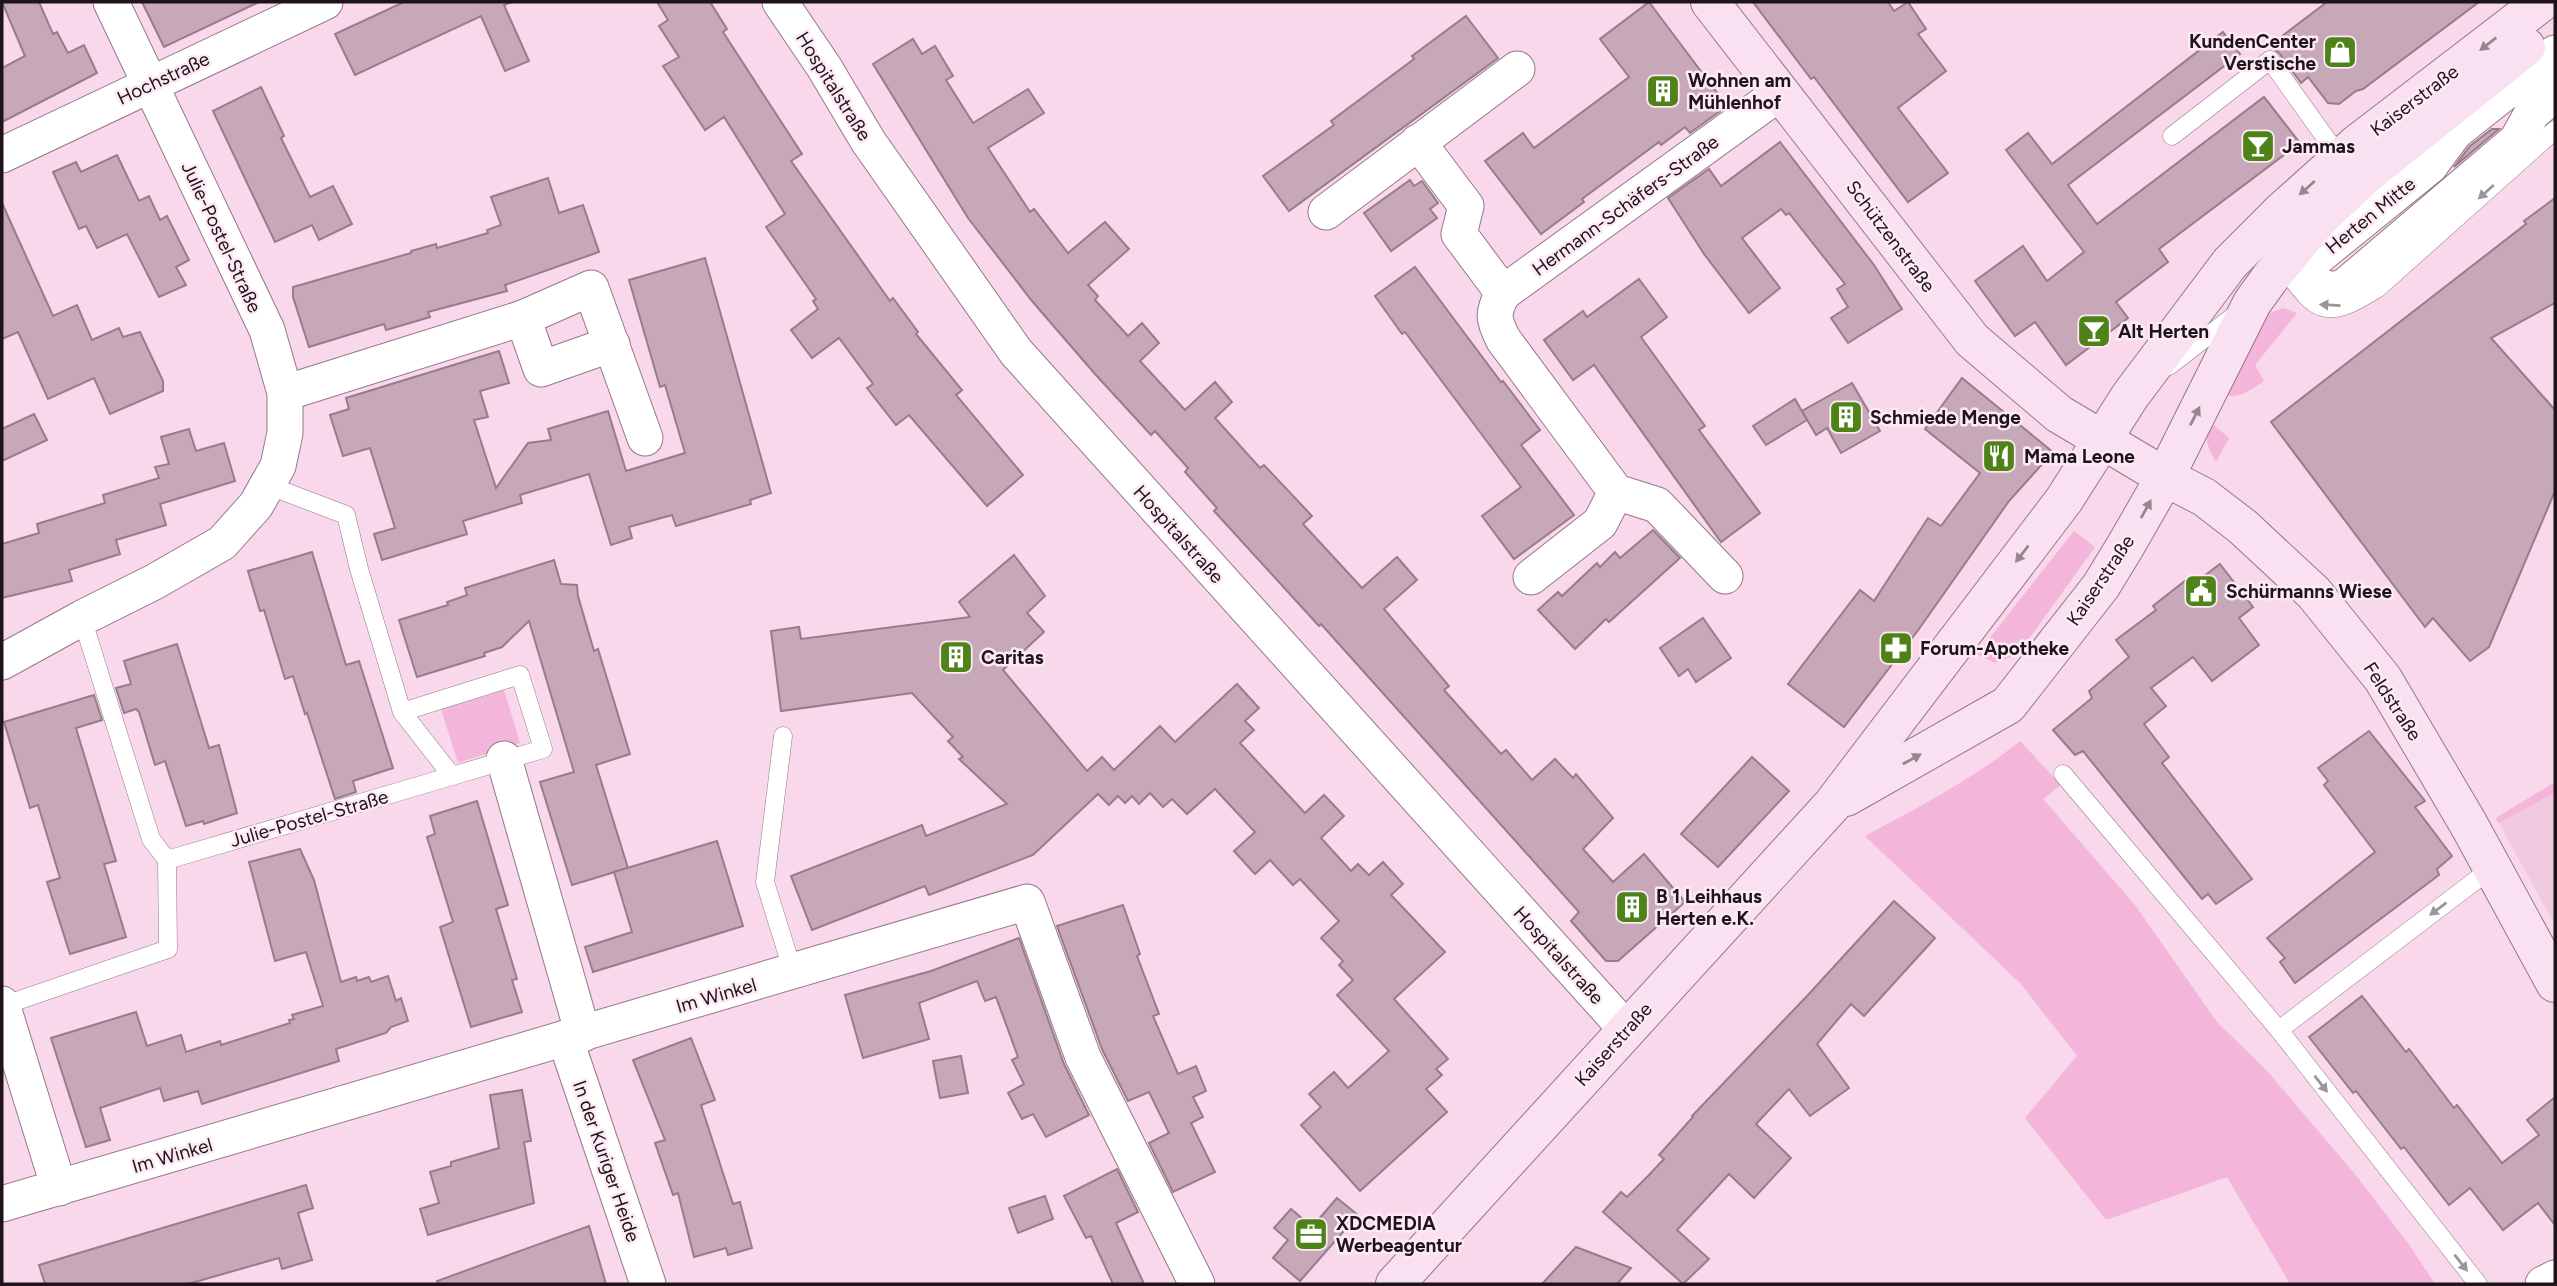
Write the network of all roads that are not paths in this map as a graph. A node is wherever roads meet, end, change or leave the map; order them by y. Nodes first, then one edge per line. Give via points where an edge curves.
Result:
1 (111, 2) edge
2 (325, 2) edge
3 (780, 2) edge
4 (1710, 2) edge
5 (2542, 2) edge
6 (2555, 24) edge
7 (2555, 42) edge
8 (2555, 53) edge
9 (1517, 69) dead end
10 (150, 83) junction
11 (1781, 92) junction
12 (2555, 94) edge
13 (2555, 130) edge
14 (2172, 136) dead end
15 (1418, 142) junction
16 (2, 155) edge
17 (2340, 158) junction
18 (1325, 212) dead end
19 (2290, 276) junction
20 (1503, 293) junction
21 (2252, 303) junction
22 (523, 318) junction
23 (612, 344) junction
24 (285, 393) junction
25 (2130, 396) junction
26 (645, 438) dead end
27 (2102, 441) junction
28 (2165, 477) junction
29 (267, 485) junction
30 (1616, 492) junction
31 (1725, 576) dead end
32 (1531, 577) dead end
33 (82, 618) junction
34 (2, 662) edge
35 (402, 712) junction
36 (783, 736) dead end
37 (504, 760) junction
38 (2063, 774) dead end
39 (452, 776) junction
40 (1832, 804) junction
41 (167, 860) junction
42 (2492, 867) junction
43 (793, 972) junction
44 (2555, 983) edge
45 (2, 1005) edge
46 (1626, 1029) junction
47 (2279, 1030) junction
48 (574, 1036) junction
49 (59, 1188) junction
50 (2, 1204) edge
51 (2555, 1278) edge
52 (648, 1284) edge
53 (1197, 1284) edge
54 (1395, 1284) edge
55 (2478, 1284) edge
56 (2543, 1284) edge

1 - 10 street, Julie-Postel-Straße
2 - 10 street, Hochstraße
3 - 46 street, Hospitalstraße via 868,141 1016,352
4 - 11 main road, Schützenstraße
5 -> 17 main road, Kaiserstraße
6 - 21 main road, Kaiserstraße via 2319,219
7 - 19 lane via 2409,165
8 - 12 street, Herten Mitte via 2455,132 2431,166 2314,260 2311,274 2318,286 2334,290 2345,286 2517,140 2532,113
9 - 15 street
10 - 16 street, Hochstraße
10 - 24 street, Julie-Postel-Straße via 267,330
11 - 20 street, Hermann-Schäfers-Straße
11 - 27 main road, Schützenstraße via 1972,340 2059,414
13 -> 19 lane via 2378,288 2350,305 2322,307
14 - 17 lane via 2270,60
15 - 18 street
15 - 20 street via 1466,206 1459,234
17 -> 25 main road, Kaiserstraße via 2230,263
19 - 21 lane
20 - 30 street via 1494,308 1503,339
21 - 25 lane, Kaiserstraße
28 -> 21 main road, Kaiserstraße
22 - 23 street via 541,369
22 - 23 street via 591,288
22 - 24 street
23 - 26 street
24 - 29 street, Julie-Postel-Straße via 285,433 278,466
25 - 27 main road, Kaiserstraße
27 - 28 main road, Schützenstraße
27 -> 40 main road, Kaiserstraße via 2064,500
40 -> 28 main road, Kaiserstraße via 2008,705 2101,586
28 - 42 main road, Feldstraße via 2204,497 2314,593 2383,679
29 - 33 street, Julie-Postel-Straße via 257,505 222,543
29 - 35 lane via 346,515
30 - 31 street via 1657,505
30 - 32 street via 1600,523
33 - 34 street, Julie-Postel-Straße
33 - 41 lane via 151,839
35 - 37 lane, Julie-Postel-Straße via 520,675 543,749
35 - 39 lane
36 - 43 lane via 765,882
37 - 39 lane, Julie-Postel-Straße
37 - 48 street
38 - 47 lane
39 - 41 lane, Julie-Postel-Straße
40 - 46 main road, Kaiserstraße
41 - 45 lane via 168,949
42 - 44 main road, Feldstraße
42 -> 47 lane
43 - 48 street, Im Winkel
43 - 53 street, Im Winkel via 1027,902 1083,1057
45 - 49 street
46 - 54 main road, Kaiserstraße
47 -> 55 lane
48 - 49 street, Im Winkel
48 - 52 street, In der Kuriger Heide
49 - 50 street, Im Winkel
51 - 56 street

